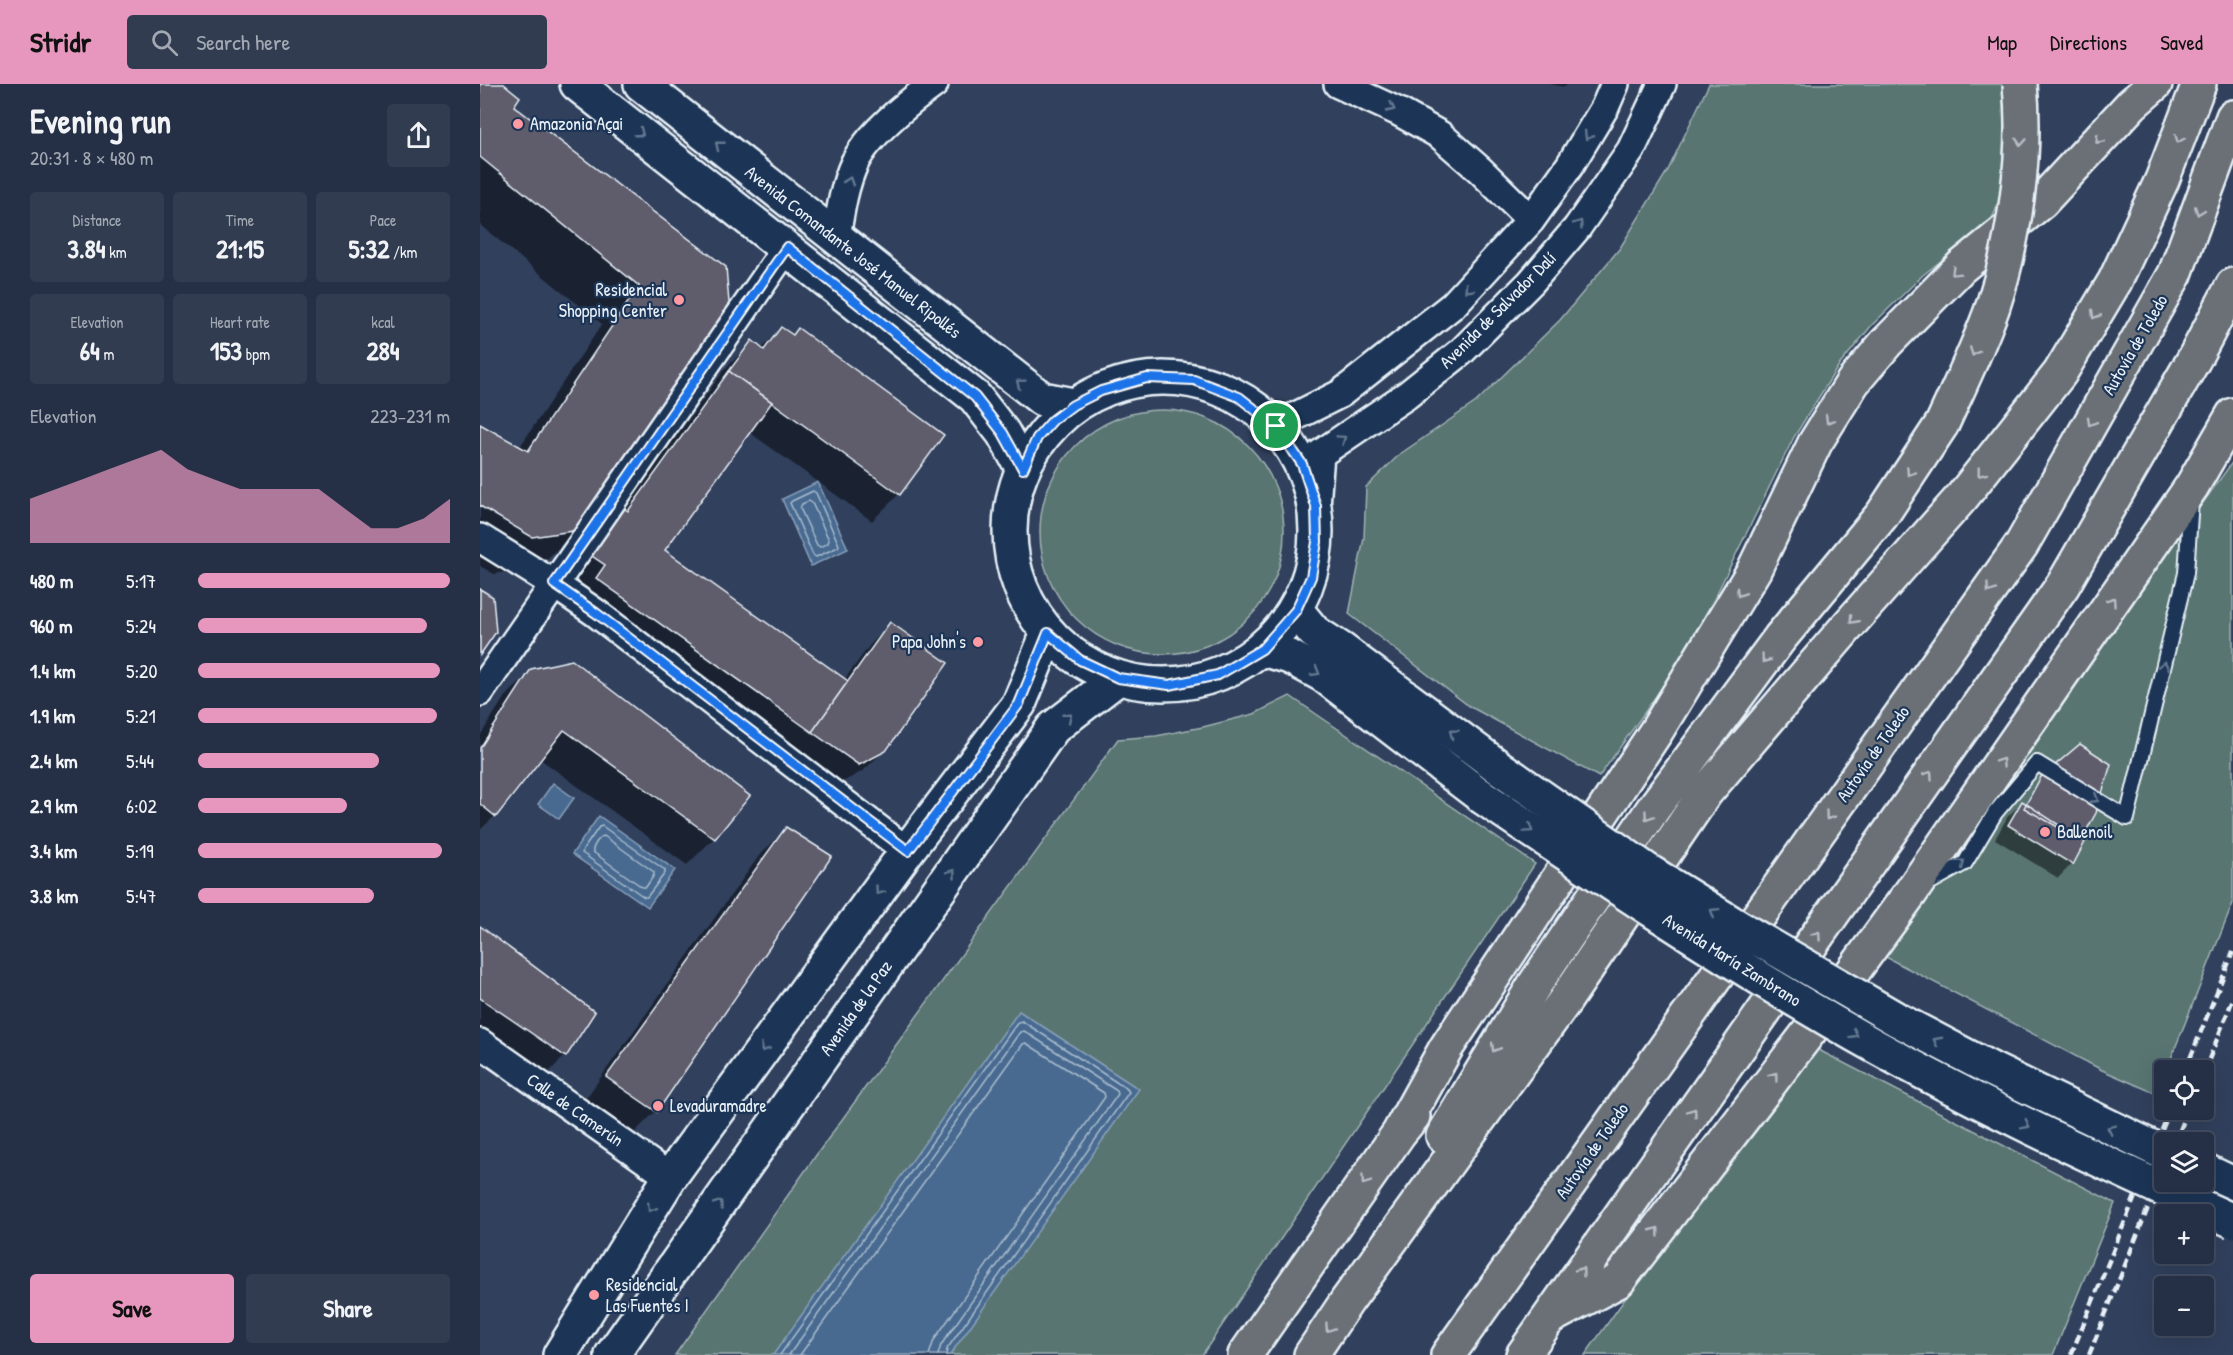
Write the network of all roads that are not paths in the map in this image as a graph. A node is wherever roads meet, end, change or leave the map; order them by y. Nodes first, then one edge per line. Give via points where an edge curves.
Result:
1 (577, 84) edge
2 (641, 84) edge
3 (934, 84) edge
4 (1338, 84) edge
5 (1615, 84) edge
6 (1662, 84) edge
7 (2020, 84) edge
8 (2199, 84) edge
9 (2143, 91) edge
10 (2233, 117) edge
11 (1531, 220) junction
12 (836, 238) junction
13 (787, 247) junction
14 (2233, 285) edge
15 (1073, 405) junction
16 (2233, 415) edge
17 (1276, 426) junction
18 (1023, 469) junction
19 (2192, 486) junction
20 (1316, 506) junction
21 (480, 538) edge
22 (554, 584) junction
23 (1296, 610) junction
24 (1048, 633) junction
25 (1262, 649) junction
26 (1118, 678) junction
27 (480, 692) edge
28 (908, 851) junction
29 (1911, 892) junction
30 (1534, 984) junction
31 (480, 1043) edge
32 (1399, 1133) junction
33 (2154, 1149) edge
34 (2214, 1175) edge
35 (670, 1177) junction
36 (2233, 1184) edge
37 (2233, 1221) edge
38 (1347, 1301) junction
39 (1548, 1319) junction
40 (560, 1355) edge
41 (612, 1355) edge
42 (1245, 1355) edge
43 (1311, 1355) edge
44 (1448, 1355) edge
45 (1523, 1355) edge

1 -> 13 street, Avenida Comandante José Manuel Ripollés
12 -> 2 street, Avenida Comandante José Manuel Ripollés
12 -> 3 street via 855,162 894,117
4 -> 11 street via 1440,135
5 -> 11 street, Avenida de Salvador Dalí via 1605,107
20 -> 6 street, Avenida de Salvador Dalí via 1320,454 1407,395 1461,352 1531,282 1577,228 1631,150
7 -> 30 highway, bridge via 2019,186 2007,248 1993,305 1942,424 1882,515 1780,638 1653,808
8 -> 38 highway via 2162,180 2115,281 2060,373 1962,497 1705,793 1564,1002
9 -> 32 highway via 2042,202 1961,267 1853,382 1815,443 1748,580 1657,730 1446,1048
10 -> 44 highway, Autovía de Toledo via 2175,274 2022,544
11 -> 17 street, Avenida de Salvador Dalí via 1453,304 1340,394
15 -> 12 street, Avenida Comandante José Manuel Ripollés via 1042,399
13 - 18 street, Avenida Comandante José Manuel Ripollés via 975,397 1003,433
13 - 22 street
39 -> 14 highway via 2063,585
15 - 17 street via 1101,391 1147,378 1194,380 1239,397
15 - 18 street via 1037,438
16 - 19 highway
17 - 20 street via 1302,464
18 - 24 street via 1017,483 1009,536 1020,588
29 -> 19 highway
29 -> 19 lane via 1965,863 1995,813 2037,763 2127,818 2186,573
20 - 23 street via 1317,542 1311,577
21 - 22 street
22 - 27 street
22 - 28 street
23 - 25 street
33 -> 23 street, Avenida María Zambrano, bridge via 1898,1020 1648,871 1314,632
24 - 26 street via 1080,660
24 - 28 street via 1019,704
25 - 26 street via 1218,675 1179,683
25 -> 37 street, Avenida María Zambrano, bridge via 1290,657 1323,675 1481,796 1625,894 1833,1023 2103,1163
41 -> 26 street, Avenida de la Paz via 1053,728
28 -> 35 street
39 -> 29 highway via 1618,1281
30 - 32 highway via 1493,1010
30 -> 38 highway
31 - 35 street, Calle de Camerún
32 -> 42 highway
34 - 36 street
35 -> 40 street
38 -> 43 highway
39 - 45 highway

